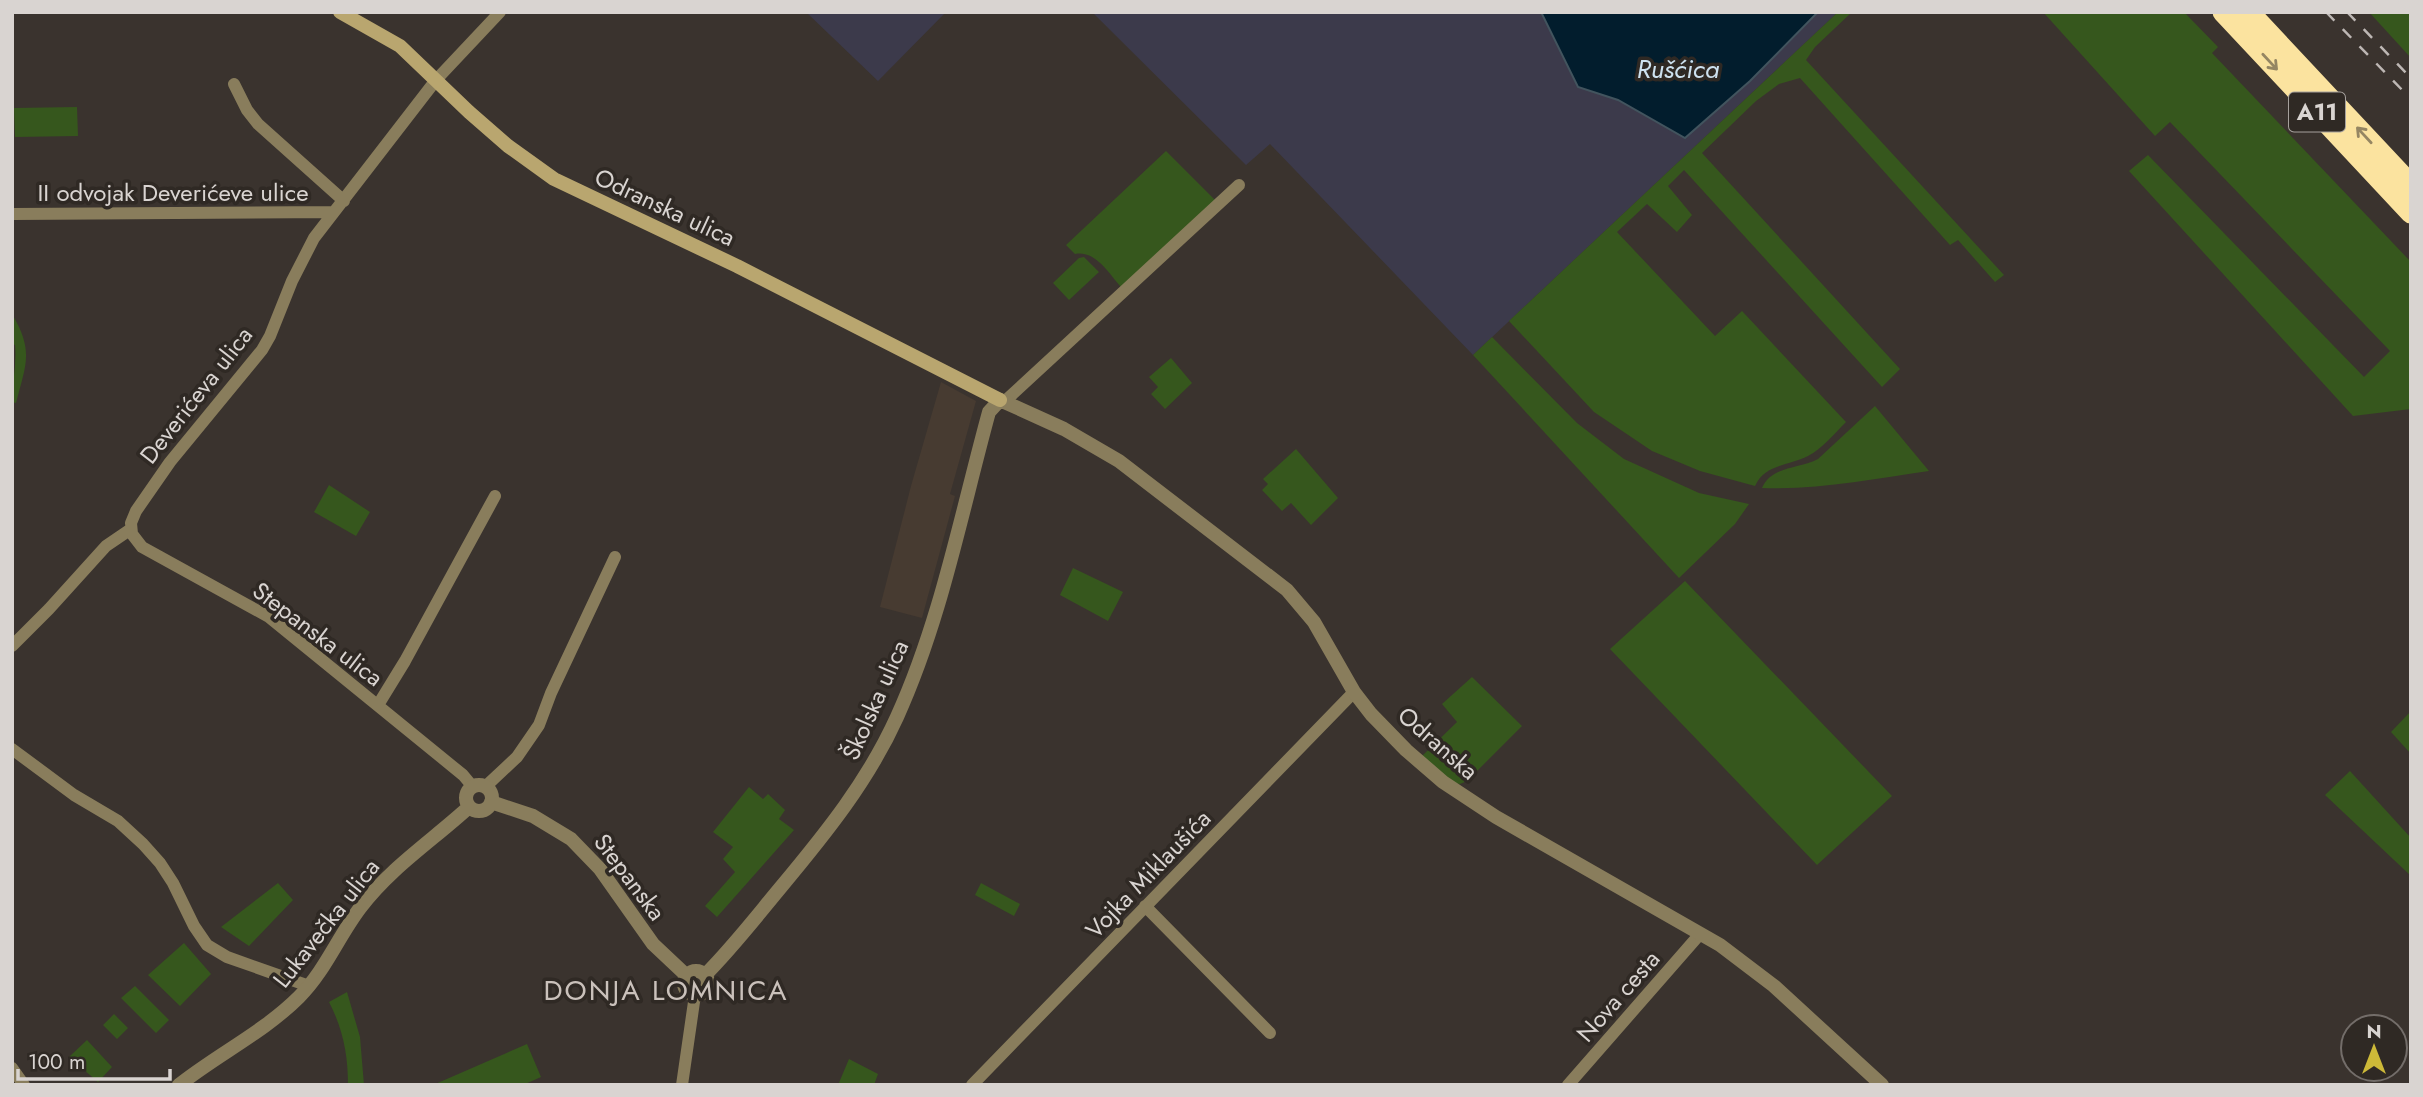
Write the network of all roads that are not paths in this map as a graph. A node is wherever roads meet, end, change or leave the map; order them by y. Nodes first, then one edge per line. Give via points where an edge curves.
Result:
1 (340, 12) edge
2 (500, 12) edge
3 (2223, 12) edge
4 (2249, 12) edge
5 (436, 80) junction
6 (234, 84) dead end
7 (1239, 185) dead end
8 (2411, 185) edge
9 (344, 201) junction
10 (334, 212) junction
11 (2411, 213) edge
12 (12, 214) edge
13 (1002, 401) junction
14 (495, 496) dead end
15 (131, 529) junction
16 (615, 557) dead end
17 (12, 646) edge
18 (1354, 692) junction
19 (378, 705) junction
20 (12, 749) edge
21 (479, 787) junction
22 (491, 802) junction
23 (469, 807) junction
24 (1145, 906) junction
25 (1700, 934) junction
26 (687, 975) junction
27 (705, 975) junction
28 (309, 986) junction
29 (695, 995) junction
30 (1270, 1033) dead end
31 (12, 1068) edge
32 (24, 1085) edge
33 (178, 1085) edge
34 (682, 1085) edge
35 (972, 1085) edge
36 (1568, 1085) edge
37 (1882, 1085) edge

1 - 5 main road, Odranska ulica via 400,46
2 - 5 street, Deverićeva ulica
3 -> 11 highway, A11
8 -> 4 highway, A11
5 - 9 street, Deverićeva ulica
5 - 13 main road, Odranska ulica via 508,146 569,188 737,266
6 - 9 street via 258,124
7 - 13 street
9 - 10 street, Deverićeva ulica
10 - 12 street, II odvojak Deverićeve ulice
10 - 15 street, Deverićeva ulica via 303,257 262,350 149,490 132,517
13 - 18 street, Odranska via 1119,461 1271,577 1309,615
13 - 27 street, Školska ulica via 989,412 920,662 897,718 837,820
14 - 19 street
15 - 17 street via 106,546
15 - 19 street, Stepanska ulica via 134,539 148,551 269,617
16 - 21 street via 539,725 517,757
18 - 24 street, Vojka Miklaušića
18 - 25 street, Odranska via 1387,731 1450,787
19 - 21 street, Stepanska ulica
20 - 28 street via 118,821 143,844 173,883 207,945 227,957
21 - 22 street via 491,793
21 - 23 street via 466,798
22 - 23 street via 483,810
22 - 26 street, Stepanska via 533,816 571,839 600,869 653,944
23 - 28 street, Lukavečka ulica via 370,896
24 - 30 street
24 - 35 street, Vojka Miklaušića
25 - 36 street, Nova cesta
25 - 37 street, Odranska via 1765,978
26 - 27 street
26 - 29 street, Školska ulica via 685,987
27 - 29 street, Školska ulica via 708,986
28 - 33 street, Lukavečka ulica via 268,1024
29 - 34 street, Školska ulica
31 - 32 street

